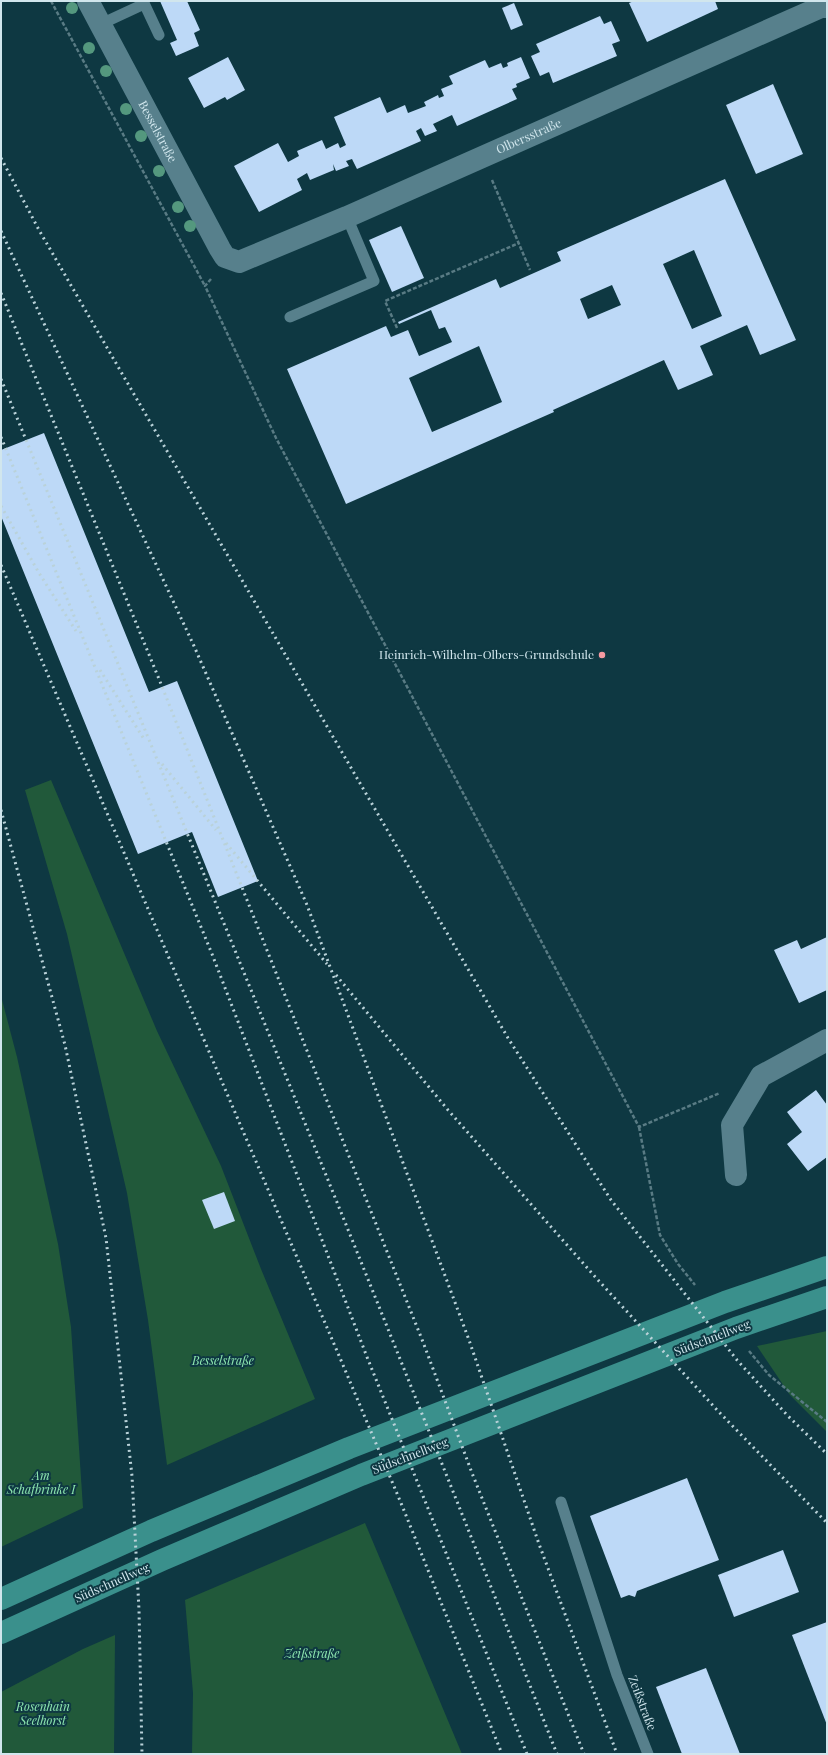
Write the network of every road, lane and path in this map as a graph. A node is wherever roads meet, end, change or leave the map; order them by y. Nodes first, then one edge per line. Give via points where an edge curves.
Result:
1 (50, 1) edge
2 (88, 1) edge
3 (143, 2) edge
4 (827, 7) edge
5 (101, 24) junction
6 (159, 35) dead end
7 (483, 157) junction
8 (347, 217) junction
9 (519, 243) junction
10 (230, 259) junction
11 (530, 270) dead end
12 (205, 286) junction
13 (290, 317) dead end
14 (397, 328) dead end
15 (827, 1040) edge
16 (761, 1076) junction
17 (639, 1127) junction
18 (736, 1175) dead end
19 (827, 1267) edge
20 (696, 1287) dead end
21 (827, 1297) edge
22 (748, 1350) dead end
23 (827, 1422) edge
24 (561, 1502) dead end
25 (1, 1599) edge
26 (1, 1632) edge
27 (648, 1754) edge

1 - 12 path
2 - 5 street, Besselstraße
3 - 5 lane
3 - 6 lane
4 - 7 street, Olbersstraße via 821,7
5 - 10 street, Besselstraße via 220,249
7 - 8 street, Olbersstraße
7 - 9 path
8 - 10 street, Olbersstraße via 249,259 239,262
8 - 13 lane via 374,281
9 - 11 path
9 - 14 path via 385,301
10 - 12 path
12 - 17 path via 276,438
15 - 16 street
16 - 17 path
16 - 18 street via 732,1125
17 - 20 path via 660,1235
19 - 25 highway via 725,1302 349,1448 152,1531
21 - 26 highway, Südschnellweg via 736,1328 361,1475
22 - 23 path via 769,1375
24 - 27 lane, Zeißstraße via 617,1675

